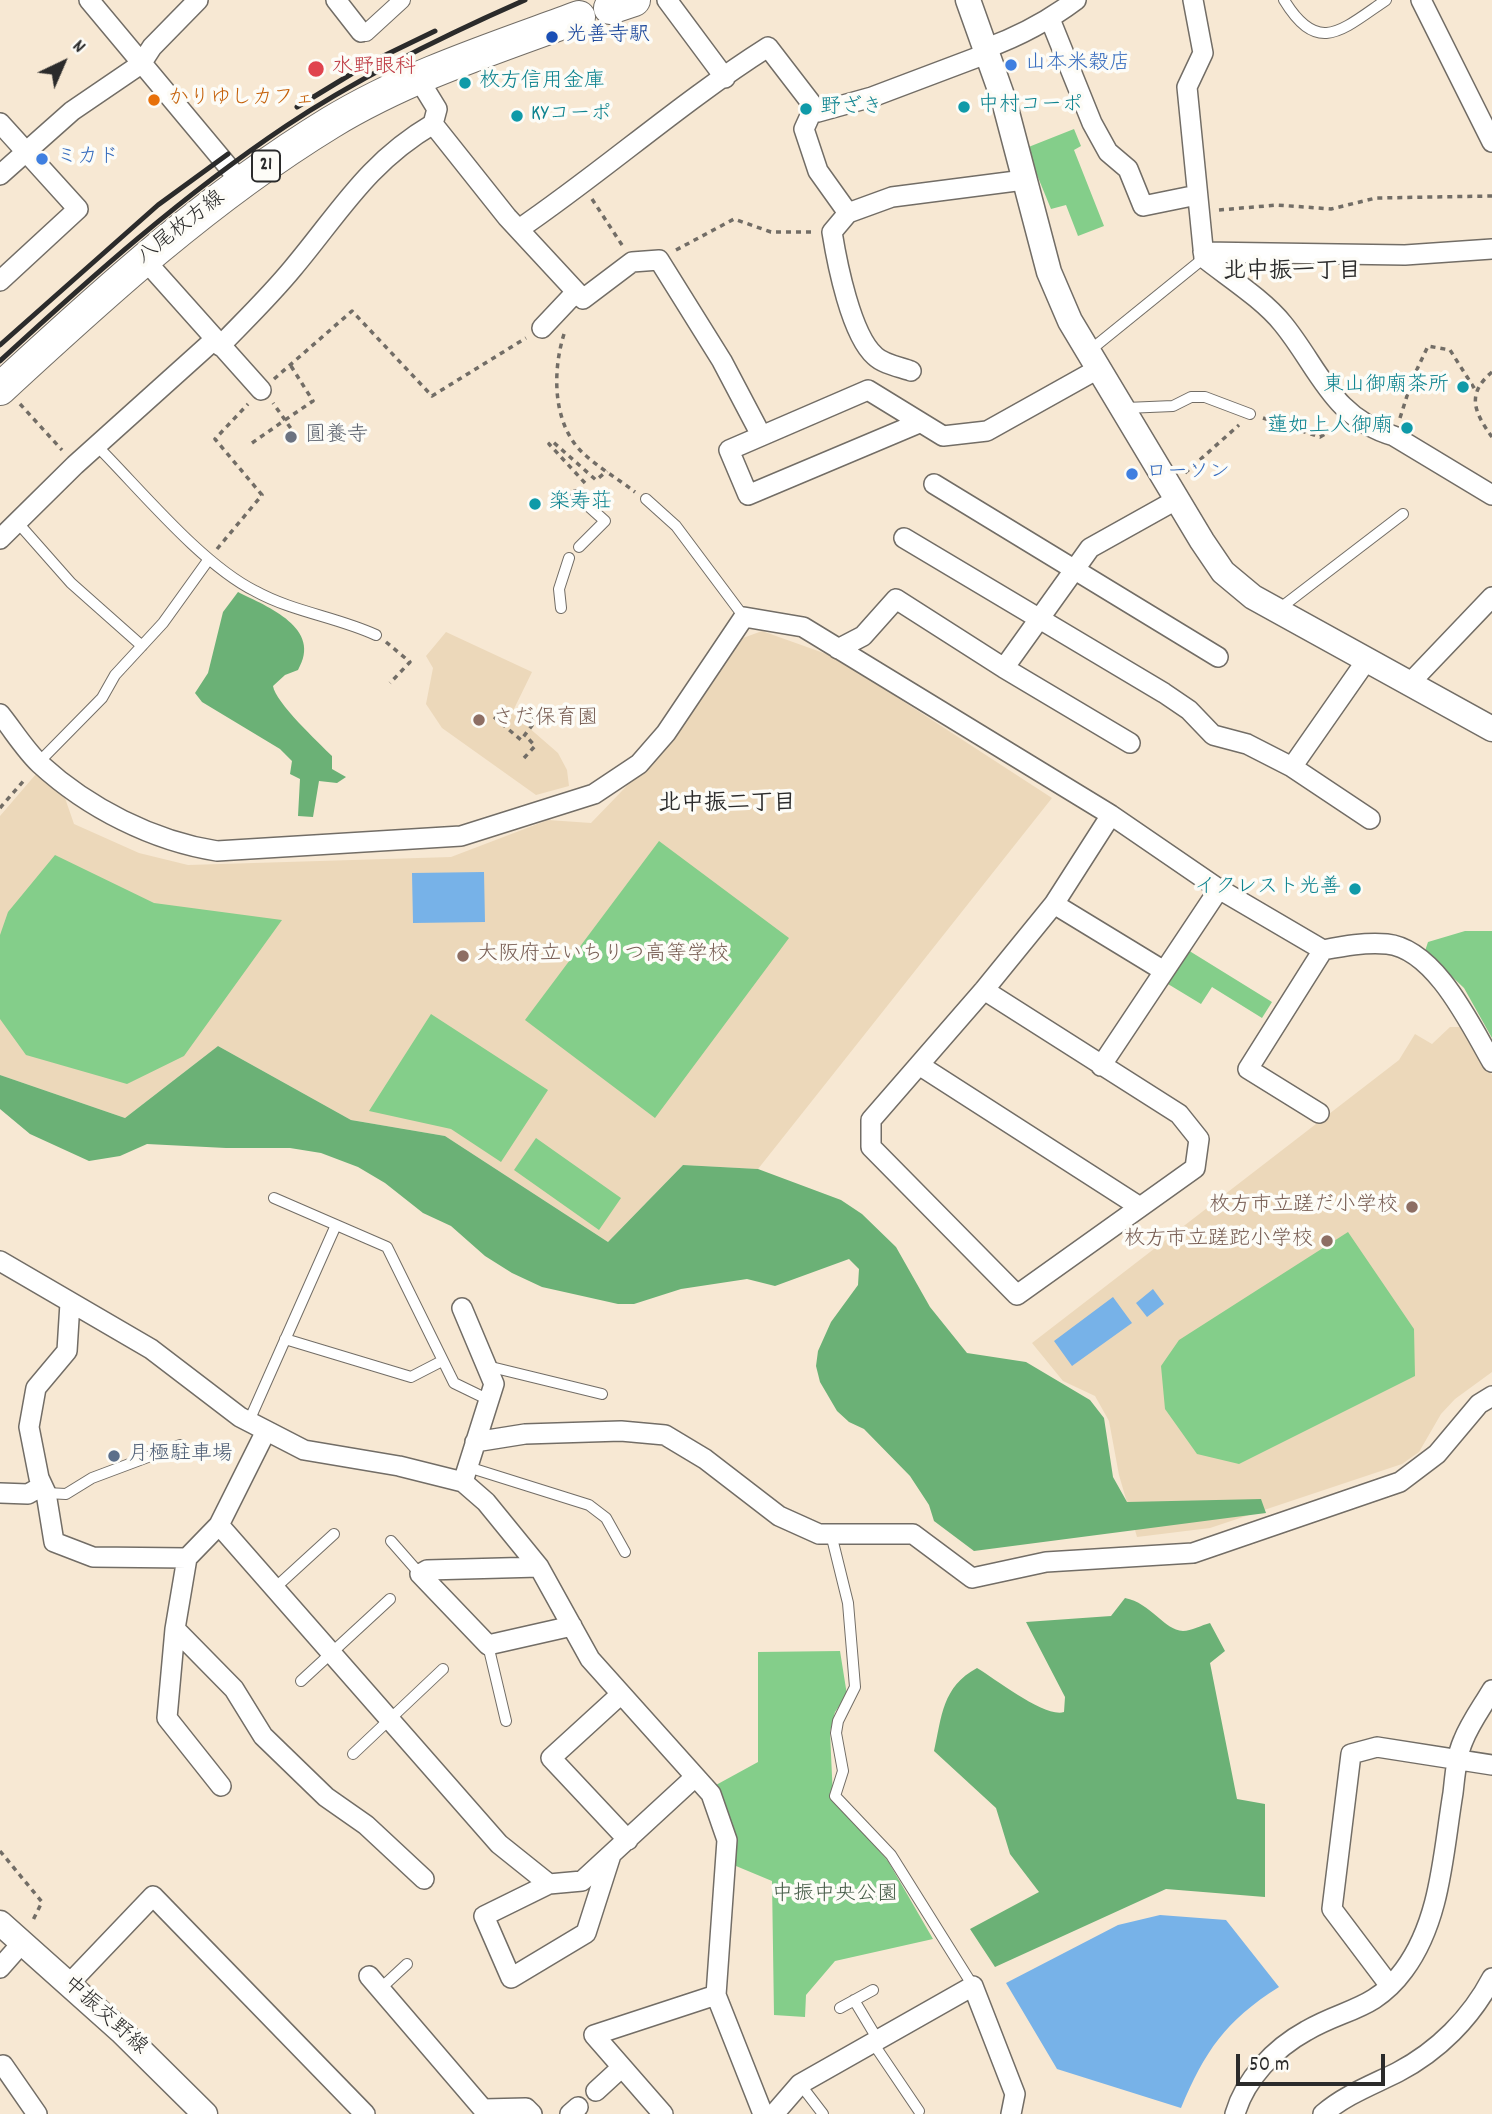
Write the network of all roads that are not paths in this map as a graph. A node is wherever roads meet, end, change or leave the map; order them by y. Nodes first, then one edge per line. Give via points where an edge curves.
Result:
1 (89, 0) edge
2 (198, 0) edge
3 (336, 0) edge
4 (402, 0) edge
5 (667, 0) edge
6 (968, 0) edge
7 (1076, 0) edge
8 (1284, 0) edge
9 (1386, 0) edge
10 (1421, 0) edge
11 (1198, 3) edge
12 (579, 18) dead end
13 (1050, 19) junction
14 (361, 32) joint
15 (983, 53) junction
16 (141, 64) junction
17 (418, 78) junction
18 (725, 78) junction
19 (814, 107) junction
20 (0, 123) edge
21 (433, 124) junction
22 (1492, 142) edge
23 (26, 151) junction
24 (0, 174) edge
25 (1024, 180) junction
26 (241, 182) junction
27 (1198, 204) junction
28 (848, 213) junction
29 (519, 229) junction
30 (1492, 249) edge
31 (1203, 255) junction
32 (143, 258) junction
33 (0, 281) edge
34 (575, 292) junction
35 (542, 328) road end
36 (217, 343) junction
37 (1093, 361) junction
38 (911, 371) dead end
39 (2, 387) edge
40 (267, 396) road end
41 (1122, 409) junction
42 (1250, 414) road end
43 (919, 423) junction
44 (761, 435) junction
45 (96, 445) junction
46 (934, 484) dead end
47 (1173, 493) junction
48 (576, 495) dead end
49 (1492, 495) edge
50 (646, 499) road end
51 (1404, 514) dead end
52 (18, 523) junction
53 (905, 538) dead end
54 (0, 539) edge
55 (579, 548) dead end
56 (569, 558) dead end
57 (209, 559) junction
58 (1076, 571) junction
59 (1490, 602) edge
60 (561, 608) dead end
61 (1276, 611) junction
62 (744, 617) junction
63 (1040, 618) junction
64 (376, 635) road end
65 (142, 646) junction
66 (838, 649) junction
67 (1218, 657) dead end
68 (1366, 661) junction
69 (1004, 668) junction
70 (1409, 684) junction
71 (0, 714) edge
72 (1492, 729) edge
73 (1130, 743) dead end
74 (38, 763) junction
75 (1292, 767) junction
76 (1111, 815) junction
77 (1370, 819) dead end
78 (1219, 889) junction
79 (1054, 904) junction
80 (1323, 950) junction
81 (1164, 971) junction
82 (984, 990) junction
83 (1492, 1062) edge
84 (919, 1065) junction
85 (1101, 1066) junction
86 (1319, 1113) dead end
87 (274, 1198) dead end
88 (1140, 1207) junction
89 (336, 1225) junction
90 (0, 1261) edge
91 (70, 1303) junction
92 (462, 1308) dead end
93 (285, 1339) junction
94 (442, 1361) junction
95 (487, 1366) junction
96 (602, 1394) dead end
97 (1492, 1396) edge
98 (489, 1400) junction
99 (249, 1421) junction
100 (266, 1431) junction
101 (475, 1442) junction
102 (180, 1445) dead end
103 (466, 1475) junction
104 (44, 1489) junction
105 (0, 1493) edge
106 (219, 1525) junction
107 (334, 1534) dead end
108 (831, 1534) junction
109 (391, 1541) dead end
110 (625, 1552) dead end
111 (187, 1558) junction
112 (539, 1567) junction
113 (420, 1574) junction
114 (276, 1587) junction
115 (390, 1599) dead end
116 (572, 1626) junction
117 (175, 1629) junction
118 (488, 1645) junction
119 (332, 1652) junction
120 (443, 1669) dead end
121 (301, 1681) dead end
122 (1492, 1690) edge
123 (620, 1695) junction
124 (390, 1718) junction
125 (506, 1721) dead end
126 (353, 1754) dead end
127 (1458, 1759) junction
128 (1492, 1765) edge
129 (695, 1777) junction
130 (220, 1786) dead end
131 (620, 1846) junction
132 (424, 1879) dead end
133 (549, 1884) junction
134 (0, 1923) edge
135 (22, 1943) junction
136 (407, 1964) dead end
137 (0, 1968) edge
138 (1492, 1978) edge
139 (374, 1983) joint
140 (69, 1984) junction
141 (973, 1986) junction
142 (1390, 1986) junction
143 (873, 1990) dead end
144 (716, 1995) junction
145 (854, 2000) junction
146 (840, 2008) dead end
147 (876, 2041) junction
148 (0, 2067) edge
149 (621, 2068) junction
150 (800, 2084) junction
151 (596, 2091) dead end
152 (919, 2111) dead end
153 (480, 2112) edge
154 (37, 2114) edge
155 (205, 2114) edge
156 (365, 2114) edge
157 (532, 2114) edge
158 (663, 2114) edge
159 (763, 2114) edge
160 (774, 2114) edge
161 (823, 2114) edge
162 (1011, 2114) edge
163 (1235, 2114) edge
164 (1323, 2114) edge

1 - 16 street
2 - 16 street
3 - 14 street
4 - 14 street via 366,33
5 - 18 street
6 - 15 street
7 - 13 street
8 - 9 lane via 1301,26 1318,34 1350,23
10 - 22 street
11 - 27 street via 1203,53 1187,87
12 - 17 main road, 八尾枚方線 / 21
13 - 15 street
13 - 27 street via 1092,123 1108,152 1128,169 1143,206
15 - 19 street via 844,106 818,112
15 - 25 street via 1014,134
16 - 23 street via 72,111
16 - 26 street
17 - 21 street via 437,109
17 - 26 main road, 八尾枚方線 / 21 via 331,122
18 - 19 street via 768,47
18 - 29 street
19 - 28 street via 804,128 818,171
20 - 23 street
21 - 29 street
21 - 36 street via 401,144 348,196 291,271
23 - 24 street
23 - 33 street via 78,209
25 - 28 street via 892,197
25 - 37 street via 1049,272
26 - 32 main road, 八尾枚方線 / 21
27 - 31 street
28 - 38 street via 832,232 840,276 866,347 877,359
29 - 34 street
30 - 31 street via 1405,255
31 - 37 lane
31 - 49 street via 1282,323 1310,367 1354,417
32 - 36 street
32 - 39 main road, 八尾枚方線 / 21
34 - 35 street
34 - 44 street via 583,299 632,262 659,260 722,361
36 - 40 street
36 - 45 street
37 - 41 street
37 - 43 street via 987,431 943,436
41 - 42 lane via 1205,397
41 - 47 street
43 - 44 street via 868,390
43 - 44 street via 748,495 729,450
45 - 52 street
45 - 57 lane
46 - 58 street
47 - 58 street via 1090,548
47 - 61 street via 1223,572
48 - 55 lane via 605,521
50 - 62 lane via 676,526
51 - 61 lane
52 - 54 street
52 - 65 lane via 79,591
53 - 63 street
56 - 60 lane via 559,589
57 - 64 lane via 254,591
57 - 65 lane
58 - 63 street
58 - 67 street
59 - 70 street
61 - 68 street
62 - 66 street via 803,627
62 - 74 street via 666,733 639,764 594,794 461,836 217,850 183,846 142,830 70,789
63 - 69 street
63 - 75 street via 1164,693 1213,735 1247,744
65 - 74 lane via 115,675 102,698
66 - 69 street via 863,636 896,599
66 - 76 street
68 - 70 street
68 - 75 street
69 - 73 street
70 - 72 street
71 - 74 street
75 - 77 street
76 - 78 street
76 - 79 street
78 - 80 street
78 - 81 street
79 - 81 street
79 - 82 street
80 - 83 street via 1391,944 1425,961 1454,997
80 - 86 street via 1248,1069
81 - 85 street
82 - 84 street
82 - 85 street
84 - 88 street
84 - 88 street via 871,1120 871,1147 1017,1295
85 - 88 street via 1179,1114 1199,1139 1195,1168
87 - 89 lane
89 - 93 lane
89 - 94 lane via 387,1247
90 - 91 street
91 - 99 street via 150,1349
91 - 104 street via 67,1351 36,1388 29,1427
92 - 95 street
93 - 94 lane via 411,1377
93 - 99 lane
94 - 98 lane via 454,1383
95 - 96 lane
95 - 98 street via 494,1384
97 - 108 street via 1479,1404 1437,1454 1400,1482 1193,1553 1046,1562 972,1578 913,1534
98 - 101 street
99 - 100 street
100 - 103 street via 304,1450
100 - 106 street
101 - 103 street
101 - 108 street via 525,1434 621,1431 665,1435 705,1459 779,1516 819,1534
102 - 104 lane via 92,1478 66,1494
103 - 110 lane via 589,1505 606,1518
103 - 112 street
104 - 105 street via 28,1494
104 - 111 street via 54,1542 93,1557
106 - 111 street
106 - 114 street
107 - 114 lane
108 - 141 lane via 848,1602 855,1687 838,1721 843,1771 835,1796 891,1855
109 - 113 lane
111 - 117 street
112 - 113 street via 427,1570
112 - 116 street
113 - 118 street
114 - 119 street
115 - 119 lane
116 - 118 street
116 - 123 street via 590,1659
117 - 130 street via 167,1718
117 - 132 street via 234,1689 263,1736 326,1797 366,1825
118 - 125 lane
119 - 121 lane
119 - 124 street
120 - 124 lane
122 - 127 street
123 - 129 street
123 - 131 street via 551,1758
124 - 126 lane
124 - 133 street via 499,1844
127 - 128 street
127 - 142 street via 1430,1923
127 - 142 street via 1377,1747 1350,1754 1332,1909
129 - 131 street
129 - 144 street via 710,1794 727,1840
131 - 133 street via 582,1881
131 - 133 street via 586,1933 511,1978 484,1916
134 - 135 street, 中振交野線
135 - 137 street
135 - 140 street, 中振交野線
136 - 139 lane
138 - 164 street via 1469,2013 1426,2055
139 - 153 street
140 - 155 street, 中振交野線
140 - 156 street via 153,1896
141 - 147 street
141 - 162 street via 1015,2094
142 - 163 street via 1376,2000 1306,2031 1277,2052 1252,2079
143 - 145 lane
144 - 149 street via 594,2035
144 - 159 street
145 - 146 lane
145 - 147 lane
147 - 150 street
147 - 152 lane
148 - 154 street via 3,2065
149 - 151 street
149 - 158 street
150 - 160 street
150 - 161 lane
153 - 157 street via 526,2108

